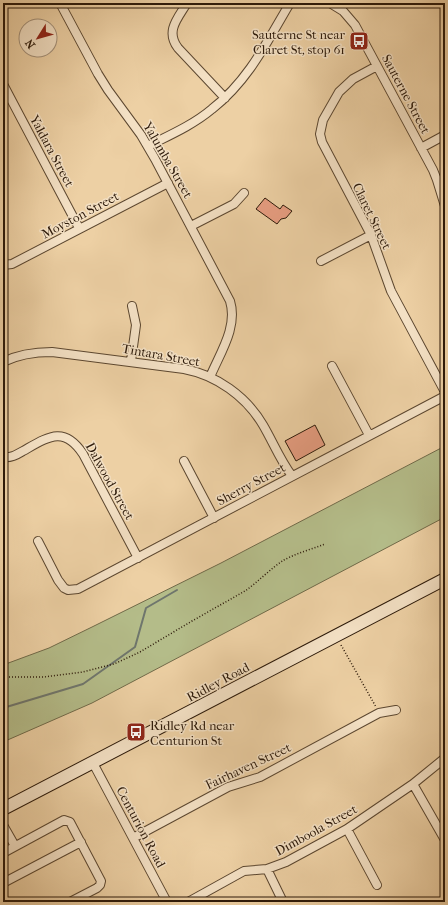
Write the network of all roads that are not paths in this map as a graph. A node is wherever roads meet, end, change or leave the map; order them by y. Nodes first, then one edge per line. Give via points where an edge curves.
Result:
1 (60, 3) edge
2 (187, 3) edge
3 (290, 3) edge
4 (330, 3) edge
5 (443, 3) edge
6 (445, 7) edge
7 (377, 66) junction
8 (3, 84) edge
9 (225, 98) junction
10 (445, 135) edge
11 (148, 146) junction
12 (421, 148) junction
13 (168, 182) junction
14 (244, 193) dead end
15 (445, 206) edge
16 (191, 226) junction
17 (79, 228) junction
18 (371, 235) junction
19 (321, 261) dead end
20 (3, 265) edge
21 (132, 306) dead end
22 (3, 362) edge
23 (131, 362) junction
24 (332, 366) dead end
25 (210, 377) junction
26 (445, 392) edge
27 (445, 396) edge
28 (369, 435) junction
29 (3, 458) edge
30 (184, 461) dead end
31 (292, 476) junction
32 (214, 518) junction
33 (38, 541) dead end
34 (138, 558) junction
35 (445, 579) edge
36 (396, 710) dead end
37 (445, 758) edge
38 (93, 763) junction
39 (412, 784) junction
40 (3, 809) edge
41 (3, 825) edge
42 (347, 830) junction
43 (133, 838) junction
44 (445, 840) edge
45 (81, 842) junction
46 (15, 846) junction
47 (3, 853) edge
48 (267, 869) junction
49 (3, 883) edge
50 (377, 885) dead end
51 (70, 902) edge
52 (167, 902) edge
53 (188, 902) edge
54 (283, 902) edge

1 - 11 street, Yalumba Street via 108,90
2 - 9 street via 173,26 172,40
3 - 9 street via 256,61
4 - 7 street, Sauterne Street via 350,18
5 - 6 street
7 - 12 street, Sauterne Street
7 - 18 street, Claret Street via 345,84 323,120 320,134 326,151
8 - 17 street, Yaldara Street
9 - 11 street via 201,118
10 - 12 street
11 - 13 street, Yalumba Street
12 - 15 street, Sauterne Street via 437,180
13 - 16 street, Yalumba Street
13 - 17 street, Moyston Street
14 - 16 street via 234,204
16 - 25 street, Yalumba Street via 236,314
17 - 20 street, Moyston Street via 12,264
18 - 19 street
18 - 26 street, Claret Street via 391,291
21 - 23 street via 136,325
22 - 23 street, Tintara Street via 22,354 52,352
23 - 25 street, Tintara Street via 190,370
24 - 28 street
25 - 31 street, Tintara Street via 236,394 256,414
27 - 28 street, Sherry Street
28 - 31 street, Sherry Street
29 - 34 street, Dalwood Street via 16,455 51,436 71,440 84,454
30 - 32 street
31 - 32 street, Sherry Street
32 - 34 street, Sherry Street
33 - 34 street, Sherry Street via 67,593
35 - 38 street, Ridley Road
36 - 43 street, Fairhaven Street via 379,713 260,776 228,787
37 - 39 street, Dimboola Street
38 - 40 street, Ridley Road
38 - 43 street, Centurion Road
39 - 42 street, Dimboola Street
39 - 44 street
41 - 46 street
42 - 48 street, Dimboola Street via 286,862
42 - 50 street
43 - 52 street, Centurion Road
45 - 46 street via 70,822 64,820
45 - 49 street
45 - 51 street via 101,881 96,888
46 - 47 street
48 - 53 street, Dimboola Street via 244,871
48 - 54 street

